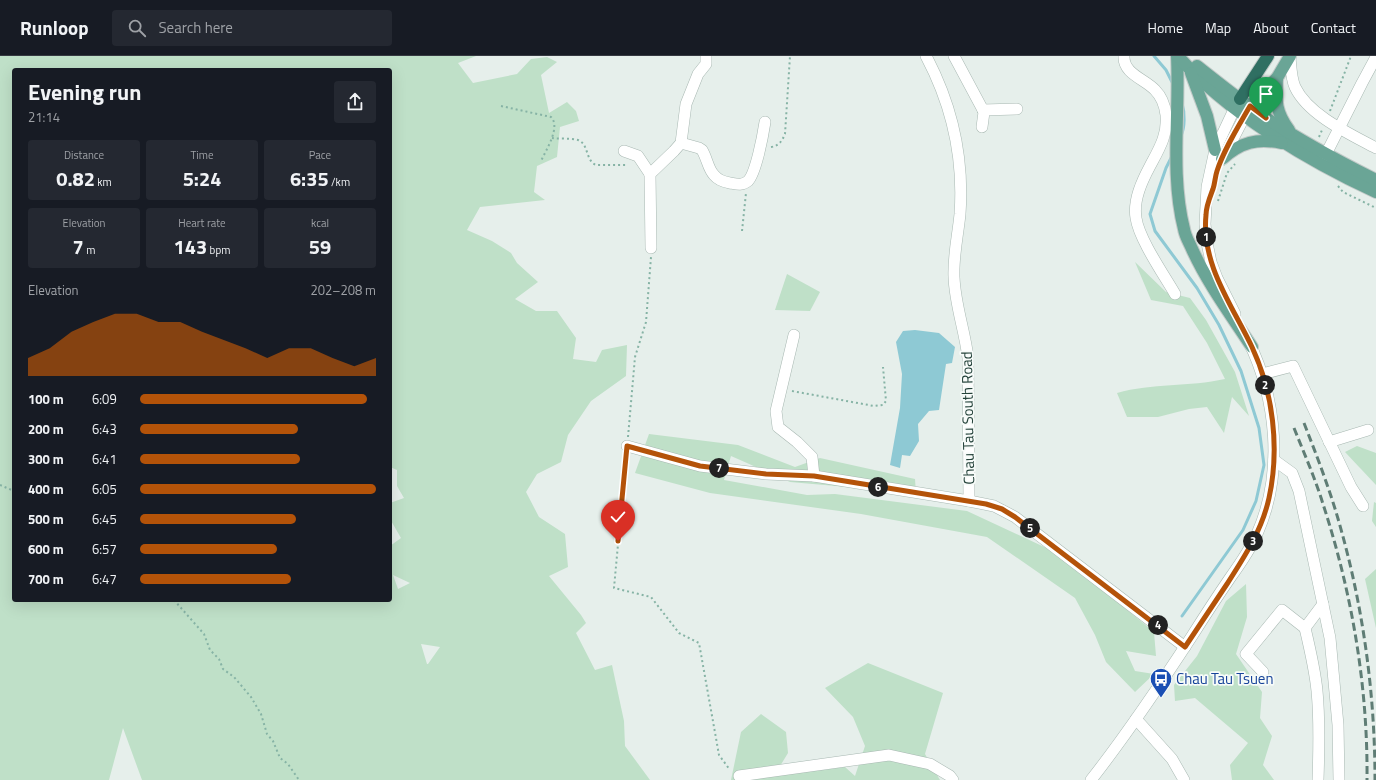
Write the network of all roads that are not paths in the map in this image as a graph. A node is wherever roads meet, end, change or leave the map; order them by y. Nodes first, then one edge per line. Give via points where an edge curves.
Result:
1 (706, 56) edge
2 (926, 56) edge
3 (954, 56) edge
4 (1124, 56) edge
5 (1268, 56) edge
6 (1290, 56) edge
7 (1376, 57) edge
8 (1181, 58) edge
9 (1277, 78) junction
10 (1242, 107) junction
11 (1017, 109) dead end
12 (982, 110) junction
13 (765, 122) dead end
14 (982, 127) dead end
15 (1339, 128) junction
16 (1291, 140) junction
17 (681, 144) junction
18 (1376, 148) edge
19 (624, 151) dead end
20 (1218, 155) junction
21 (1323, 159) junction
22 (650, 174) junction
23 (1376, 180) edge
24 (1376, 192) edge
25 (651, 248) road end
26 (1175, 294) dead end
27 (794, 335) dead end
28 (1252, 348) junction
29 (1262, 374) junction
30 (1368, 430) dead end
31 (1330, 442) junction
32 (627, 446) road end
33 (1274, 460) junction
34 (814, 476) junction
35 (969, 501) junction
36 (1362, 506) dead end
37 (1323, 604) junction
38 (1306, 628) junction
39 (1185, 647) junction
40 (1263, 672) dead end
41 (1136, 719) junction
42 (739, 776) road end
43 (953, 780) edge
44 (1091, 780) edge
45 (1184, 780) edge
46 (1318, 780) edge
47 (1339, 780) edge

1 - 17 street via 706,64 698,74 686,104
2 - 35 street, Chau Tau South Road via 949,110 960,165 961,201 954,277 956,301 968,358
3 - 12 street
4 - 26 street via 1129,71 1155,90 1165,109 1165,135 1141,186 1136,218 1149,250
5 - 10 highway
6 - 9 main road
6 - 15 street via 1294,86 1300,95 1309,106
7 - 15 street
8 - 10 main road
8 - 20 main road via 1193,76 1208,116
8 - 28 main road via 1178,78 1176,187 1184,231 1214,291
9 - 10 main road
9 - 16 main road via 1277,107
10 - 16 main road
10 - 20 street
11 - 12 street
12 - 14 street
13 - 17 street via 752,175 747,182 739,185 716,178 702,150
15 - 18 street
15 - 21 street
16 - 20 main road via 1256,141
16 - 21 main road
17 - 22 street
19 - 22 street via 638,156
20 - 28 street via 1212,205 1205,234 1211,262
21 - 23 main road
21 - 24 main road
22 - 25 street
27 - 34 street via 776,411 778,427 812,456
28 - 29 street
29 - 31 street via 1293,366
29 - 33 street via 1270,409
30 - 31 street
31 - 36 street
32 - 34 street via 700,466 766,474
33 - 37 street via 1292,473 1299,491
33 - 39 street via 1269,500 1257,535
34 - 35 street
35 - 39 street via 994,506 1015,517
37 - 38 street
37 - 47 street via 1331,646 1338,725
38 - 40 street via 1282,610 1246,654
38 - 46 street via 1317,690
39 - 41 street
41 - 44 street
41 - 45 street via 1172,759
42 - 43 street via 889,755 930,764

